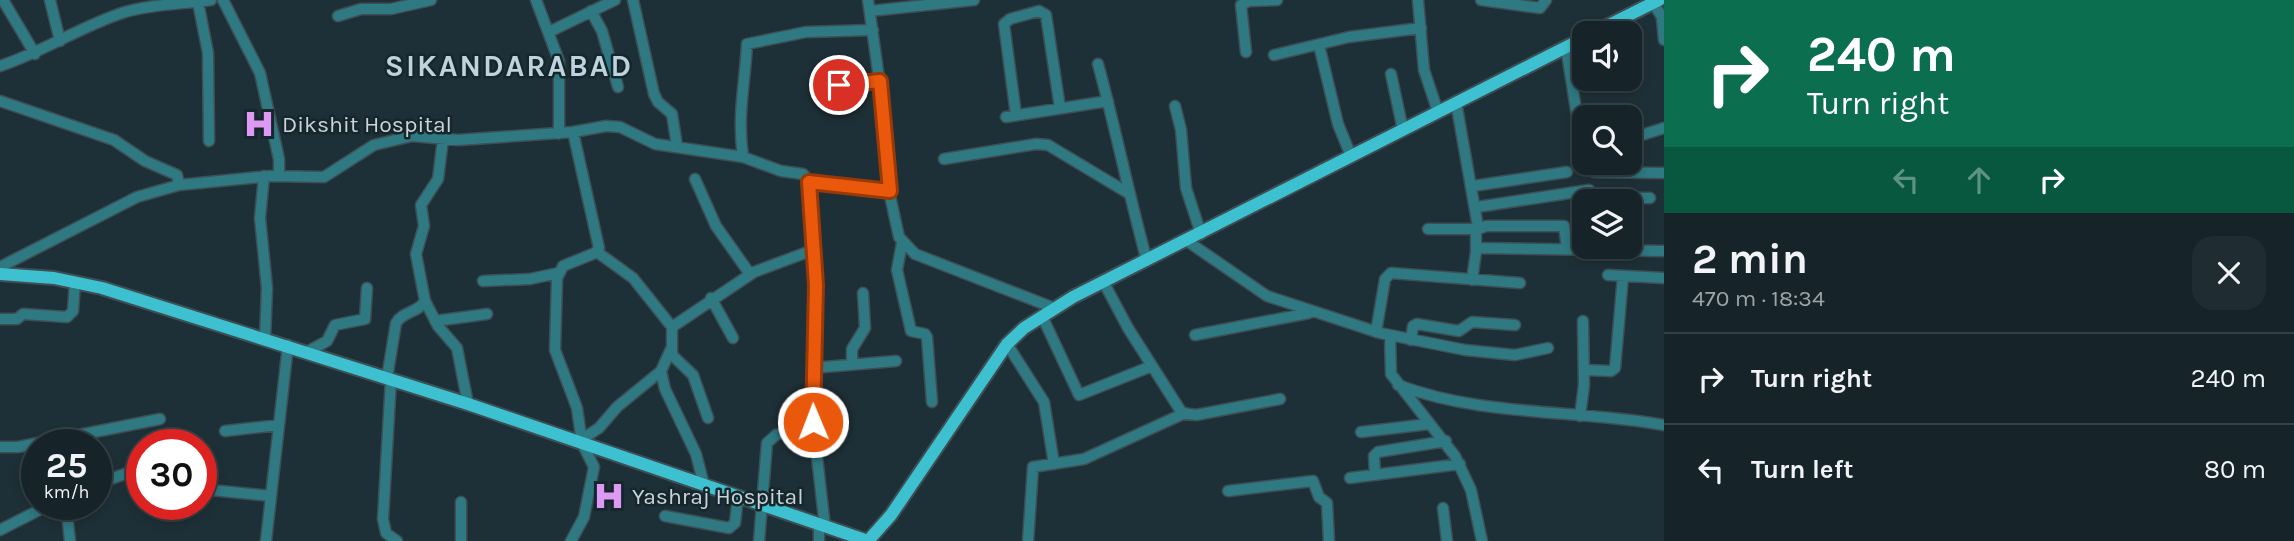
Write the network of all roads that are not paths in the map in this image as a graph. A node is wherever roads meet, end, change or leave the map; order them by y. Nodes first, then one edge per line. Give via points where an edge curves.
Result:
1 (3, 0) edge
2 (50, 0) edge
3 (122, 0) edge
4 (211, 0) edge
5 (223, 0) edge
6 (431, 0) edge
7 (536, 0) edge
8 (615, 0) edge
9 (633, 0) edge
10 (868, 0) edge
11 (974, 0) edge
12 (1277, 0) edge
13 (1418, 0) edge
14 (1481, 0) edge
15 (1546, 0) edge
16 (179, 2) edge
17 (198, 2) junction
18 (1656, 2) edge
19 (591, 11) junction
20 (870, 11) junction
21 (125, 12) junction
22 (13, 16) junction
23 (338, 16) dead end
24 (1663, 20) edge
25 (0, 21) edge
26 (1617, 21) edge
27 (1420, 28) junction
28 (873, 30) junction
29 (549, 32) junction
30 (1664, 40) edge
31 (60, 41) junction
32 (1319, 44) junction
33 (1572, 44) edge
34 (1566, 47) junction
35 (1246, 52) dead end
36 (35, 54) junction
37 (1274, 55) dead end
38 (1098, 64) dead end
39 (0, 66) edge
40 (1391, 74) dead end
41 (880, 81) junction
42 (618, 87) dead end
43 (818, 92) dead end
44 (1108, 100) junction
45 (0, 101) edge
46 (1456, 102) junction
47 (1575, 105) edge
48 (1175, 106) dead end
49 (1060, 108) junction
50 (1438, 112) junction
51 (1664, 128) edge
52 (1402, 130) junction
53 (573, 132) junction
54 (559, 134) junction
55 (1642, 135) edge
56 (443, 139) junction
57 (209, 141) dead end
58 (677, 146) junction
59 (1352, 156) junction
60 (743, 157) junction
61 (944, 159) dead end
62 (1567, 172) dead end
63 (1642, 173) edge
64 (1664, 173) edge
65 (264, 176) junction
66 (279, 176) junction
67 (695, 179) dead end
68 (809, 182) junction
69 (179, 186) junction
70 (1473, 186) junction
71 (890, 191) junction
72 (1128, 193) junction
73 (1650, 198) dead end
74 (1477, 207) junction
75 (1428, 229) dead end
76 (1477, 229) junction
77 (1200, 234) junction
78 (1187, 241) junction
79 (902, 243) junction
80 (1567, 248) junction
81 (813, 250) junction
82 (1476, 250) junction
83 (1664, 251) edge
84 (597, 252) junction
85 (1147, 261) junction
86 (0, 267) edge
87 (558, 273) junction
88 (0, 274) edge
89 (750, 274) junction
90 (1608, 275) dead end
91 (1623, 276) junction
92 (1664, 278) edge
93 (1472, 280) junction
94 (483, 281) dead end
95 (75, 282) junction
96 (1104, 283) junction
97 (1520, 283) dead end
98 (367, 288) dead end
99 (863, 293) dead end
100 (711, 298) junction
101 (425, 301) junction
102 (1054, 308) junction
103 (1313, 312) junction
104 (487, 314) dead end
105 (1042, 316) junction
106 (0, 319) edge
107 (435, 321) junction
108 (1583, 321) dead end
109 (1515, 326) dead end
110 (672, 327) junction
111 (1376, 332) junction
112 (1195, 335) dead end
113 (1390, 336) junction
114 (733, 338) dead end
115 (265, 339) junction
116 (1410, 340) junction
117 (1007, 344) junction
118 (288, 345) junction
119 (1548, 348) dead end
120 (671, 349) junction
121 (307, 352) junction
122 (896, 361) dead end
123 (852, 365) junction
124 (1152, 366) junction
125 (812, 368) junction
126 (661, 370) junction
127 (1585, 370) junction
128 (389, 378) junction
129 (1398, 385) junction
130 (1280, 399) dead end
131 (932, 402) dead end
132 (468, 404) junction
133 (1185, 413) junction
134 (1580, 416) junction
135 (708, 418) dead end
136 (160, 419) dead end
137 (813, 422) junction
138 (1429, 424) junction
139 (279, 425) junction
140 (1664, 425) edge
141 (112, 429) edge
142 (225, 431) dead end
143 (1361, 432) dead end
144 (582, 441) junction
145 (1446, 441) junction
146 (0, 447) edge
147 (21, 447) edge
148 (1054, 464) junction
149 (1460, 464) junction
150 (1375, 475) junction
151 (1350, 478) dead end
152 (704, 485) junction
153 (217, 491) edge
154 (1228, 491) dead end
155 (271, 496) junction
156 (738, 497) junction
157 (461, 502) dead end
158 (760, 504) junction
159 (1443, 508) dead end
160 (665, 516) dead end
161 (21, 519) edge
162 (68, 520) edge
163 (822, 526) junction
164 (0, 530) edge
165 (384, 536) edge
166 (70, 541) edge
167 (266, 541) edge
168 (397, 541) edge
169 (461, 541) edge
170 (571, 541) edge
171 (759, 541) edge
172 (819, 541) edge
173 (868, 541) edge
174 (1028, 541) edge
175 (1329, 541) edge
176 (1447, 541) edge
177 (1482, 541) edge

1 - 22 street
2 - 31 street
3 - 21 street
4 - 17 street
5 - 66 street via 260,73
6 - 23 street
7 - 29 street
8 - 19 street
9 - 58 street via 654,94 672,114
10 - 20 street
11 - 20 street
12 - 35 street via 1241,4
13 - 27 street
14 - 15 street via 1540,8
16 - 17 street
16 - 21 street
17 - 57 street via 209,67
18 - 24 street
18 - 26 main road
19 - 29 street
19 - 42 street
20 - 28 street
21 - 31 street
22 - 25 street
22 - 36 street
24 - 30 street
27 - 32 street
27 - 50 street via 1424,70
28 - 41 street
28 - 60 street via 823,31 748,43 738,116
29 - 54 street via 559,61
31 - 36 street
32 - 37 street
32 - 59 street via 1338,124
33 - 34 main road
34 - 46 main road
34 - 47 street
36 - 39 street
38 - 44 street
40 - 52 street
41 - 43 street
41 - 71 street
44 - 49 street
44 - 72 street
45 - 69 street via 114,140 145,161 177,174
46 - 50 main road
46 - 70 street
48 - 77 street via 1185,188
49 - 49 street via 1011,116 1004,24 1010,19 1039,11 1046,15
50 - 52 main road
51 - 55 street
52 - 59 main road
53 - 54 street
53 - 58 street via 614,126 655,144
53 - 84 street
54 - 56 street
56 - 66 street via 418,135 379,143 324,177
56 - 101 street via 438,179 421,205 424,226 416,254
58 - 60 street
59 - 77 main road
60 - 68 street via 805,175
61 - 72 street via 1048,145
62 - 70 street
63 - 64 street
65 - 66 street
65 - 69 street
65 - 115 street via 260,218 267,288
67 - 89 street via 716,226
68 - 71 street
68 - 81 street
69 - 86 street via 137,197
70 - 74 street
71 - 79 street
72 - 85 street
73 - 74 street via 1599,198 1586,190
74 - 76 street
75 - 76 street
76 - 80 street via 1563,226
76 - 82 street
77 - 78 main road
78 - 85 main road
78 - 103 street via 1267,296
79 - 102 street via 915,254
79 - 131 street via 898,277 911,331 927,337
80 - 82 street
80 - 83 street
81 - 89 street
81 - 125 street
82 - 93 street
84 - 87 street via 567,264
84 - 110 street via 633,278
85 - 96 main road
87 - 94 street
87 - 144 street via 555,350 577,408
88 - 95 main road
89 - 100 street
90 - 91 street
91 - 92 street
91 - 127 street via 1615,368
93 - 97 street
93 - 111 street via 1387,275
95 - 106 street via 73,311 67,317 23,314 17,319
95 - 115 main road
96 - 102 main road
96 - 124 street
98 - 121 street via 366,317 335,325 327,341
99 - 123 street via 865,328 852,349
100 - 110 street
100 - 114 street
101 - 107 street
101 - 128 street via 396,323
102 - 105 main road
103 - 111 street
103 - 112 street
104 - 107 street
105 - 117 main road
105 - 124 street via 1079,395
107 - 132 street via 457,348
108 - 127 street
109 - 116 street via 1472,322 1458,331 1417,324
110 - 120 street
111 - 113 street
113 - 116 street
113 - 129 street via 1389,366
115 - 118 main road
116 - 119 street via 1516,355
117 - 148 street via 1044,402
117 - 173 main road via 891,515
118 - 121 main road
118 - 139 street
120 - 126 street
120 - 135 street via 693,376
121 - 128 main road
122 - 123 street
123 - 125 street
124 - 133 street via 1176,407
125 - 137 street
126 - 144 street
126 - 152 street via 663,386 696,454
127 - 134 street
128 - 132 main road
128 - 165 street
129 - 134 street via 1477,406
129 - 138 street
130 - 133 street via 1196,415
132 - 144 main road
133 - 148 street via 1084,459
134 - 140 street
136 - 141 street
137 - 158 street via 776,435 767,443
137 - 163 street
138 - 143 street
138 - 145 street
139 - 142 street
139 - 155 street
144 - 152 main road
144 - 170 street via 594,464 593,483 584,517
145 - 149 street
145 - 150 street via 1378,452
146 - 147 street
148 - 174 street via 1031,470
149 - 150 street
149 - 177 street
150 - 151 street
152 - 156 main road
153 - 155 street
154 - 175 street via 1313,481 1319,497 1327,503
155 - 167 street
156 - 158 main road
156 - 160 street via 735,523 729,528
157 - 169 street
158 - 163 main road
158 - 171 street
159 - 176 street
161 - 164 street
162 - 166 street
163 - 172 street
163 - 173 main road
165 - 168 street

